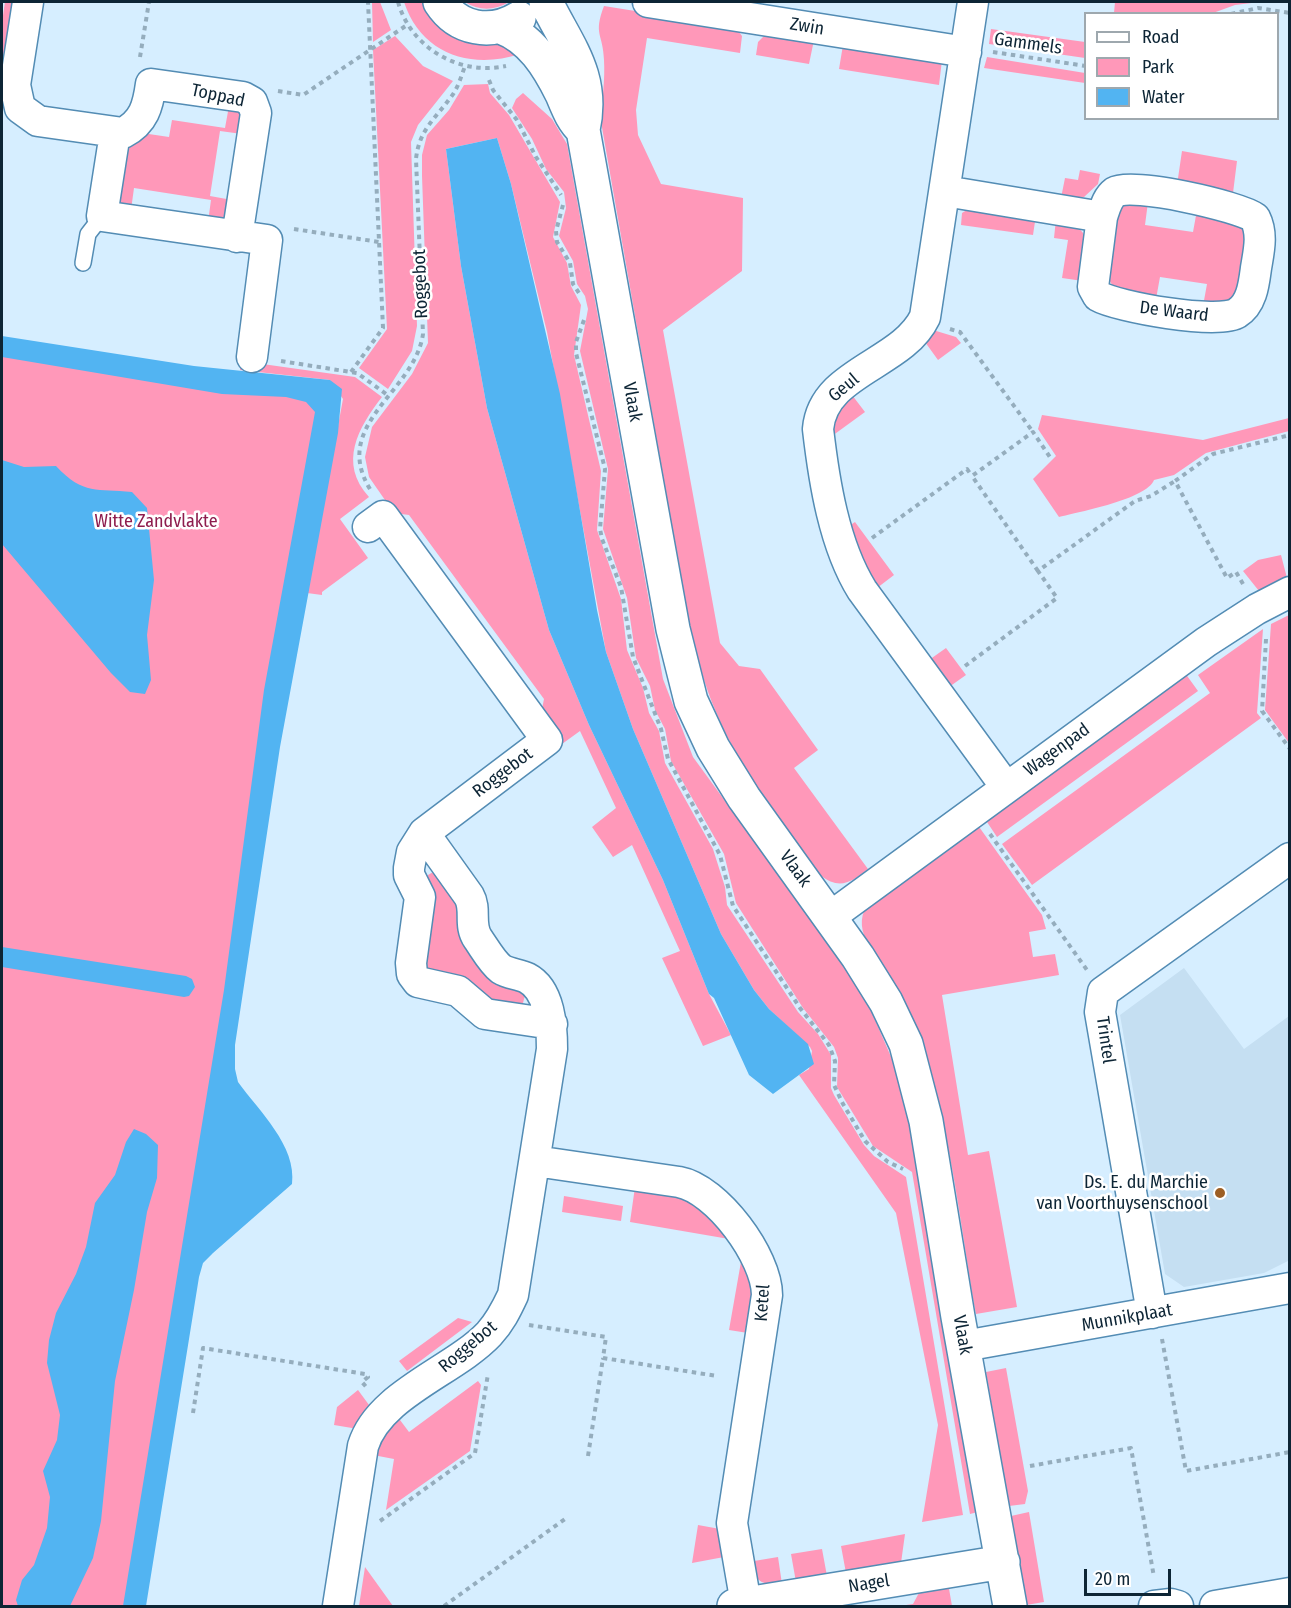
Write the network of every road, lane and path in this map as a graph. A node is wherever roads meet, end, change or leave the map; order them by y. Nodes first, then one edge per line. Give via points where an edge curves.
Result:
1 (28, 2) edge
2 (148, 2) edge
3 (368, 2) edge
4 (440, 2) edge
5 (534, 2) edge
6 (546, 2) edge
7 (648, 2) edge
8 (973, 2) edge
9 (1240, 12) edge
10 (1290, 13) edge
11 (407, 25) dead end
12 (501, 27) junction
13 (370, 49) junction
14 (966, 52) junction
15 (465, 66) dead end
16 (1084, 66) edge
17 (151, 84) junction
18 (253, 104) junction
19 (583, 130) junction
20 (115, 133) junction
21 (945, 191) junction
22 (102, 216) junction
23 (1102, 217) junction
24 (237, 237) junction
25 (267, 240) junction
26 (379, 242) junction
27 (83, 263) dead end
28 (923, 320) junction
29 (252, 357) joint
30 (351, 372) junction
31 (388, 396) junction
32 (1033, 432) junction
33 (1290, 435) edge
34 (1053, 460) dead end
35 (972, 476) junction
36 (1175, 480) junction
37 (374, 495) dead end
38 (368, 527) dead end
39 (872, 538) dead end
40 (1038, 571) junction
41 (1272, 601) edge
42 (965, 666) dead end
43 (1290, 749) edge
44 (1005, 787) junction
45 (973, 811) junction
46 (424, 833) junction
47 (1290, 858) edge
48 (830, 917) junction
49 (1103, 992) junction
50 (552, 1024) junction
51 (535, 1161) junction
52 (1289, 1291) edge
53 (505, 1312) junction
54 (1157, 1324) junction
55 (964, 1346) junction
56 (603, 1358) junction
57 (489, 1365) dead end
58 (717, 1376) dead end
59 (385, 1412) junction
60 (193, 1413) dead end
61 (1290, 1452) edge
62 (588, 1456) dead end
63 (1030, 1466) dead end
64 (564, 1519) dead end
65 (375, 1525) dead end
66 (1003, 1562) junction
67 (1290, 1593) edge
68 (740, 1605) edge
69 (338, 1606) edge
70 (444, 1606) edge
71 (1011, 1606) edge
72 (1163, 1606) edge
73 (1215, 1606) edge

1 - 20 street via 15,85 20,108 38,121
2 - 17 path via 137,82
3 - 13 path
4 - 12 street via 464,23
5 - 12 street via 519,19
6 - 19 street, Vlaak via 566,35 582,75 587,100
7 - 14 street, Zwin
8 - 14 street
9 - 10 path via 1258,8
11 - 13 path
12 - 19 street, Vlaak via 513,31 532,47
13 - 18 path via 303,94 278,91
13 - 26 path
14 - 16 path, Gammels
14 - 21 street
15 - 31 path, Roggebot via 455,91 419,140 422,343
17 - 18 street, Toppad via 243,97
17 - 20 street via 149,102 140,121 123,133
18 - 24 street, Toppad via 256,113
19 - 48 street, Vlaak via 673,629 691,701 734,785
20 - 22 street
21 - 23 street
21 - 28 street
22 - 24 street
22 - 27 lane via 88,234
23 - 23 street, De Waard via 1108,198 1121,190 1215,203 1255,218 1260,235 1253,286 1245,307 1230,316 1210,317 1126,306 1098,296 1094,287
24 - 25 street
25 - 26 path via 279,227
25 - 29 street
26 - 30 path via 383,328
28 - 32 path via 960,332
28 - 44 street, Geul via 909,339 830,396 820,413 819,439 839,540 853,575
29 - 30 path
30 - 31 path
31 - 37 path, Roggebot via 360,442 361,468
32 - 34 path
32 - 35 path
33 - 36 path via 1213,454
35 - 39 path via 967,469
35 - 40 path
36 - 40 path via 1136,501
36 - 41 path via 1227,578 1236,572
38 - 46 street, Roggebot via 383,516 548,740
40 - 42 path via 1057,598
41 - 43 path via 1262,711
41 - 44 street, Wagenpad via 1206,642
44 - 45 street, Wagenpad
45 - 48 street, Wagenpad
45 - 49 path
46 - 50 street, Roggebot via 472,901 472,929 477,938 499,968 534,984
46 - 50 street, Roggebot via 412,852 409,868 420,897 411,963 415,978 427,986 458,991 485,1014
47 - 49 street, Trintel
48 - 55 street, Vlaak via 876,985 906,1044 926,1121
49 - 54 street, Trintel via 1100,1012
50 - 51 street, Roggebot via 552,1049
51 - 53 street, Roggebot via 516,1282
51 - 68 street, Ketel via 697,1188 723,1211 764,1272 766,1295 732,1523
52 - 54 street, Munnikplaat
53 - 56 path via 525,1324 606,1336
53 - 59 street, Roggebot via 487,1336
54 - 55 street, Munnikplaat
54 - 61 path via 1186,1471
55 - 66 street, Vlaak
56 - 58 path
56 - 62 path
57 - 65 path via 475,1453
59 - 60 path via 362,1382 368,1377 365,1374 203,1348
59 - 69 street, Roggebot via 363,1446
63 - 72 path via 1131,1448
64 - 70 path
66 - 68 street, Nagel
66 - 71 street, Vlaak
67 - 73 street

